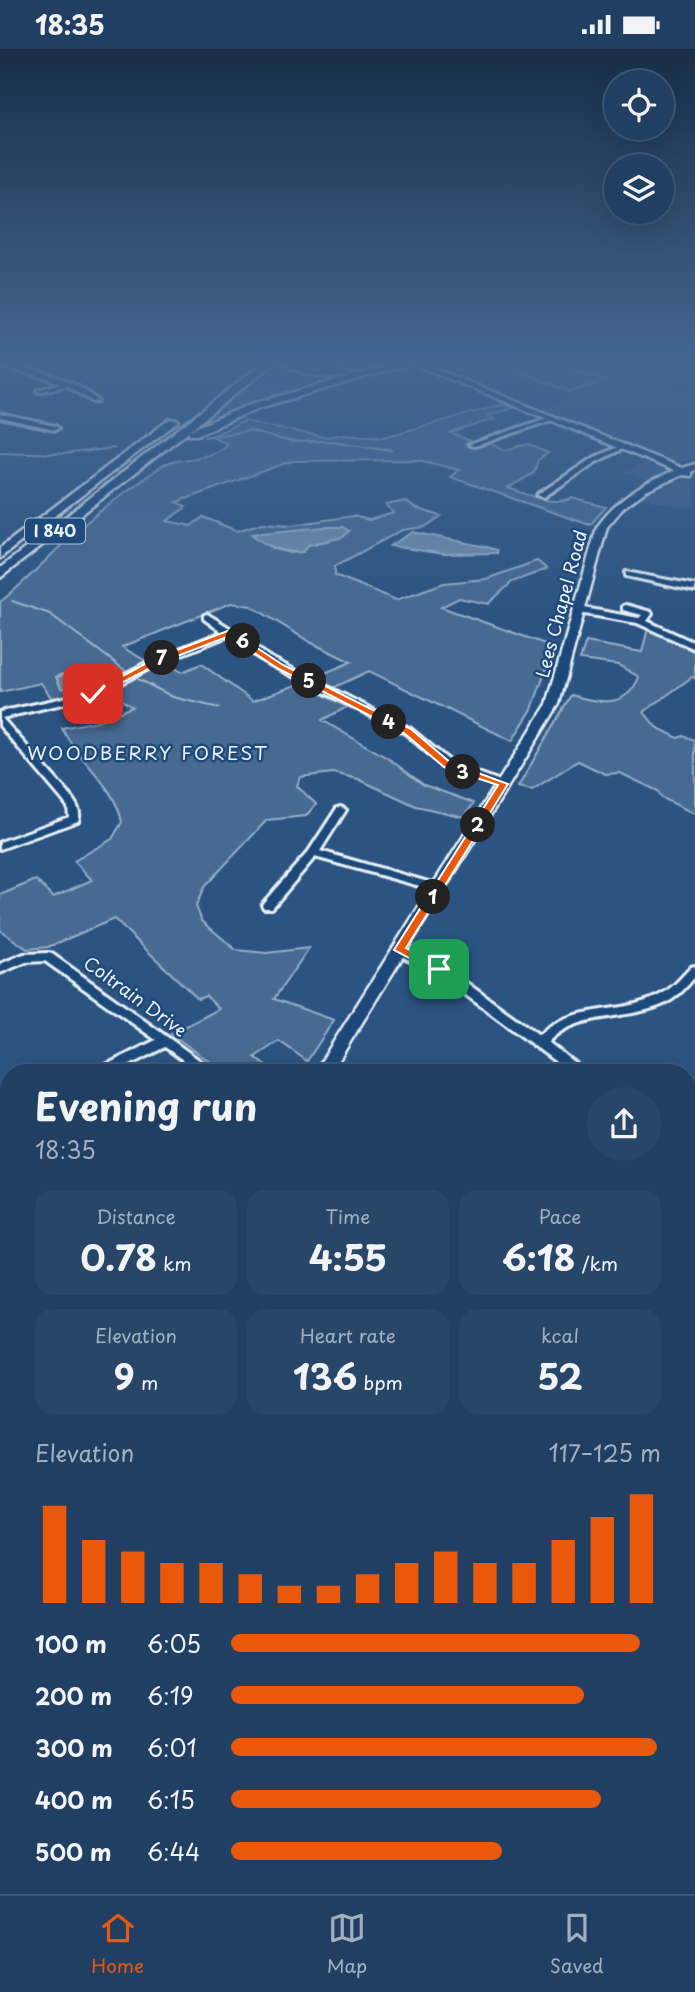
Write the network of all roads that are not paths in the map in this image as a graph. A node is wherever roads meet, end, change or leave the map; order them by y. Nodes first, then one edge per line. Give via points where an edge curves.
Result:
1 (136, 449) edge
2 (159, 449) edge
3 (167, 449) edge
4 (615, 449) edge
5 (631, 449) edge
6 (695, 467) edge
7 (683, 471) junction
8 (695, 477) edge
9 (110, 488) junction
10 (541, 495) dead end
11 (0, 554) edge
12 (629, 574) dead end
13 (0, 575) edge
14 (695, 588) edge
15 (626, 608) dead end
16 (579, 610) junction
17 (206, 618) dead end
18 (641, 622) junction
19 (230, 632) junction
20 (695, 646) edge
21 (0, 717) edge
22 (503, 784) junction
23 (341, 810) dead end
24 (0, 846) edge
25 (313, 853) junction
26 (438, 888) junction
27 (268, 905) dead end
28 (399, 950) junction
29 (0, 969) edge
30 (695, 970) edge
31 (166, 1041) junction
32 (539, 1043) junction
33 (119, 1064) edge
34 (198, 1064) edge
35 (328, 1064) edge
36 (568, 1064) edge

1 - 11 highway, I 840
2 - 9 highway, I 840
3 - 9 highway
4 - 10 street
5 - 7 main road
6 - 7 main road, Lees Chapel Road
7 - 8 main road
7 - 16 main road, Lees Chapel Road via 638,492 610,516 599,533
9 - 13 highway, I 840
12 - 14 street
15 - 18 street via 648,614
16 - 18 street
16 - 22 main road, Lees Chapel Road via 558,692
17 - 19 street
18 - 20 street
19 - 21 street via 159,660 93,694
19 - 22 street via 280,667 408,731 448,765
21 - 24 street via 65,796 75,819
22 - 26 main road, Lees Chapel Road
23 - 25 street
25 - 26 street
25 - 27 street
26 - 28 main road, Lees Chapel Road
28 - 32 street via 439,969
28 - 35 main road, Lees Chapel Road
29 - 31 street, Coltrain Drive via 37,955 48,957
30 - 32 street via 664,999 630,1012 559,1023
31 - 33 street
31 - 34 street, Coltrain Drive
32 - 36 street

